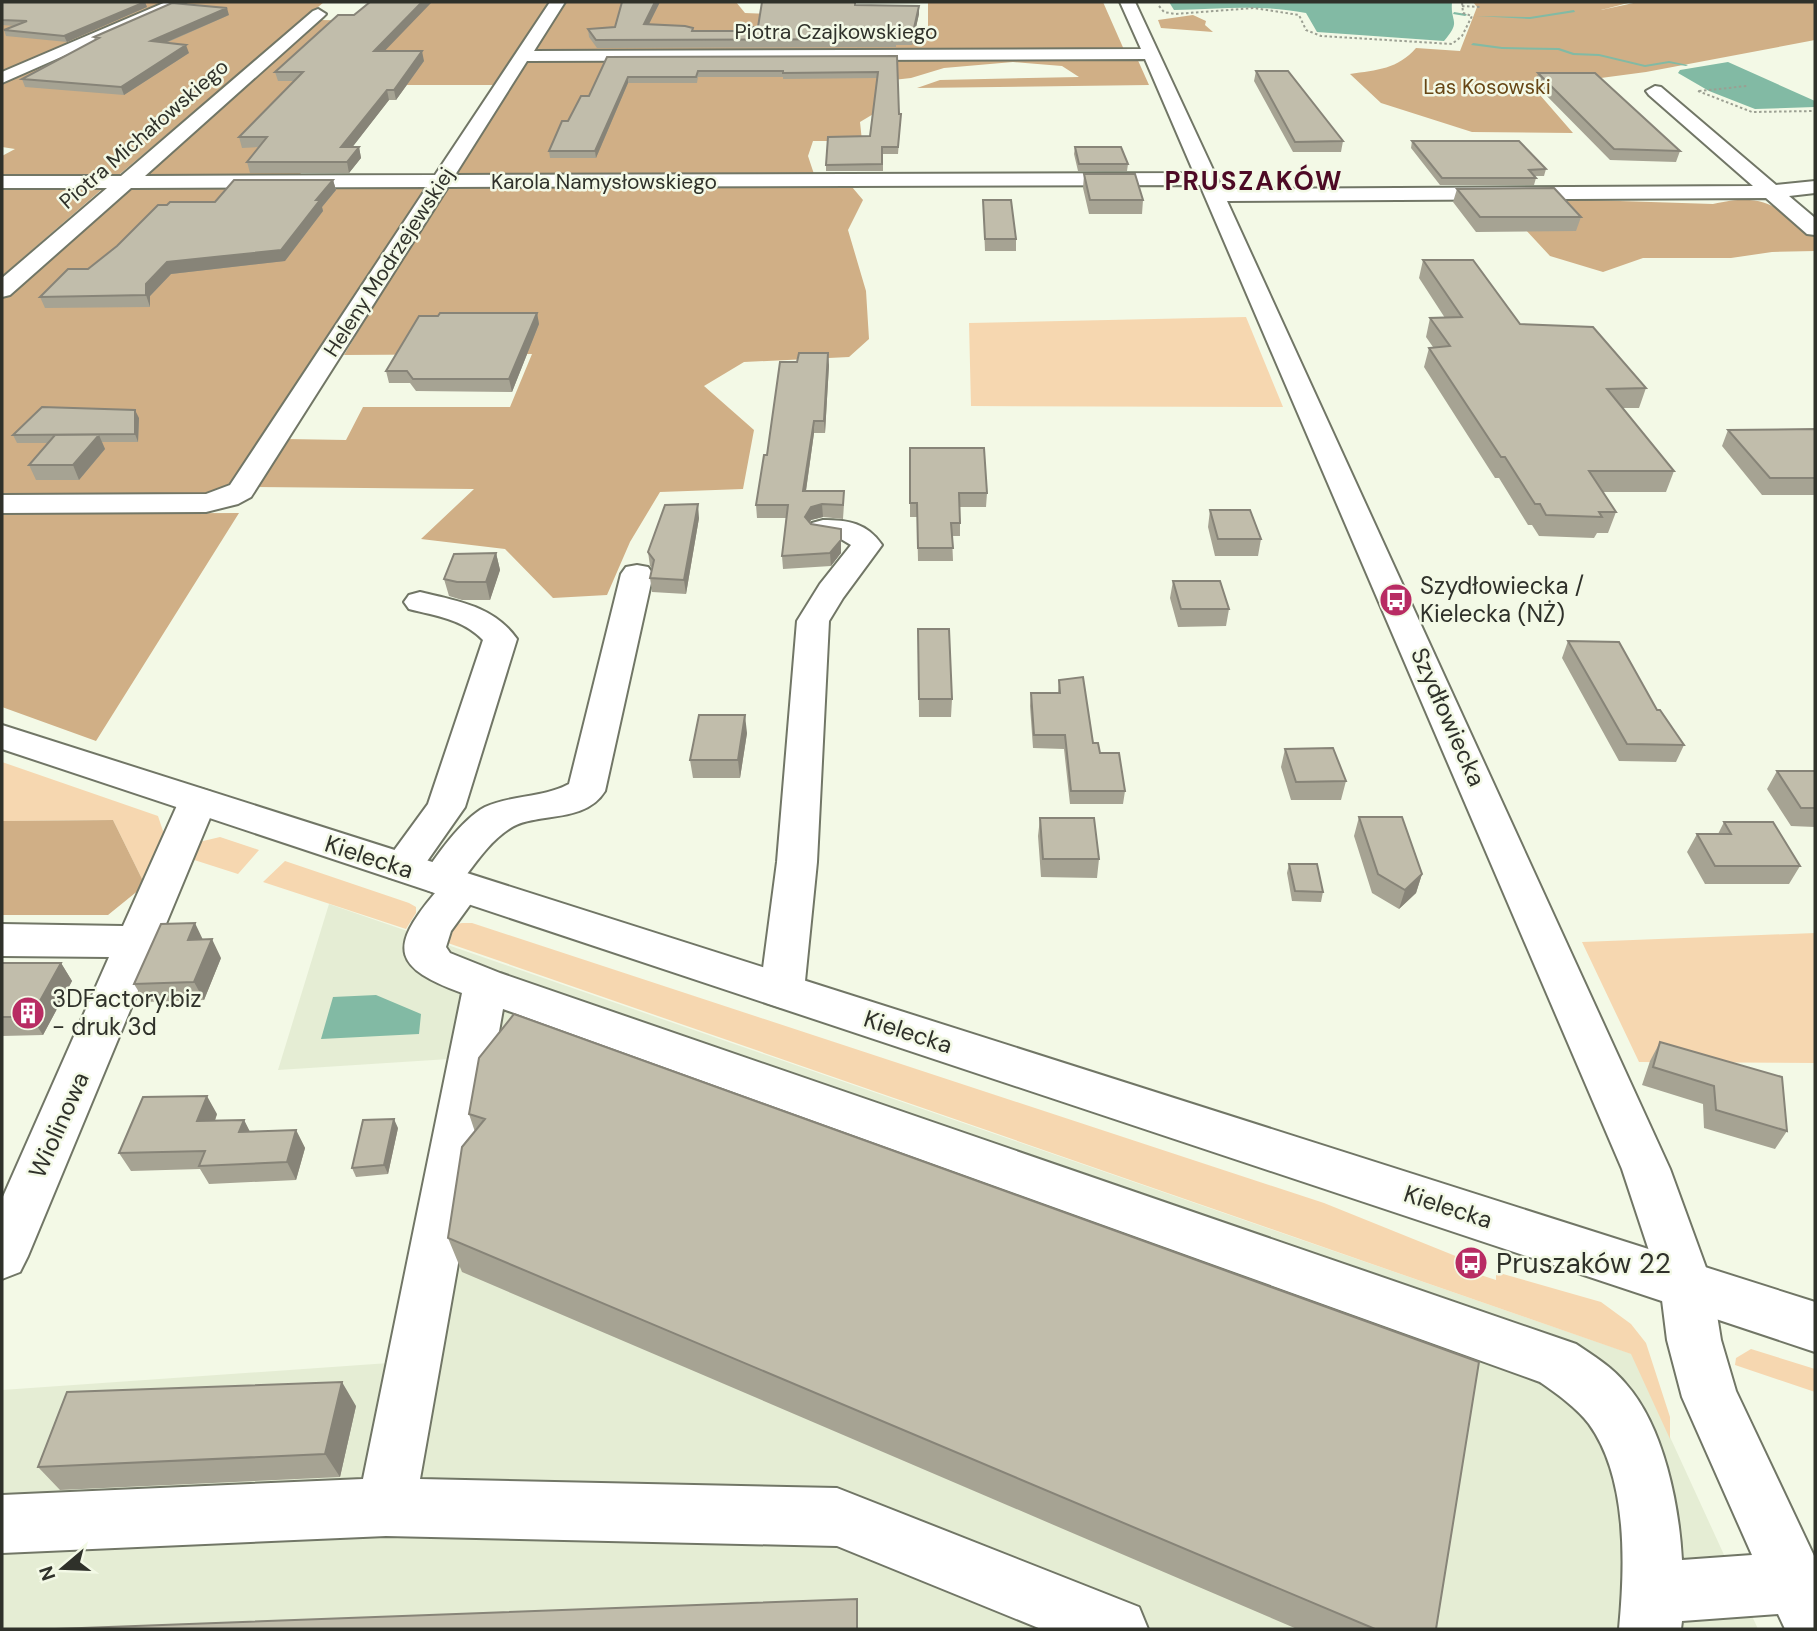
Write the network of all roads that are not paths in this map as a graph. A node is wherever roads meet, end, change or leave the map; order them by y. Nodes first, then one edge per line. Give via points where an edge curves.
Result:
1 (178, 2) edge
2 (557, 2) edge
3 (1128, 2) edge
4 (318, 15) dead end
5 (1150, 54) junction
6 (521, 56) junction
7 (2, 79) edge
8 (1655, 91) dead end
9 (2, 182) edge
10 (123, 182) junction
11 (440, 183) junction
12 (1209, 187) junction
13 (1815, 187) edge
14 (1771, 193) junction
15 (1815, 229) edge
16 (3, 288) edge
17 (2, 504) edge
18 (823, 529) edge
19 (637, 574) dead end
20 (420, 602) dead end
21 (2, 737) edge
22 (198, 801) junction
23 (435, 878) junction
24 (2, 940) edge
25 (138, 942) junction
26 (485, 985) junction
27 (782, 991) junction
28 (15, 1192) edge
29 (2, 1256) edge
30 (1686, 1284) junction
31 (1815, 1327) edge
32 (386, 1507) junction
33 (2, 1524) edge
34 (1805, 1604) edge
35 (1652, 1611) edge
36 (1117, 1629) edge

1 - 7 street
2 - 6 street, Heleny Modrzejewskiej
3 - 5 street, Szydłowiecka
4 - 10 street, Piotra Michałowskiego
5 - 6 street, Piotra Czajkowskiego
5 - 12 street, Szydłowiecka
6 - 11 street, Heleny Modrzejewskiej
8 - 14 street
9 - 10 street, Karola Namysłowskiego
10 - 11 street, Karola Namysłowskiego
10 - 16 street, Piotra Michałowskiego
11 - 12 street, Karola Namysłowskiego
11 - 17 street, Heleny Modrzejewskiej via 241,491 206,503
12 - 14 street, Karola Namysłowskiego
12 - 30 street, Szydłowiecka via 1646,1169
13 - 14 street, Karola Namysłowskiego
14 - 15 street
18 - 27 street via 850,529 867,545 823,598 813,621 797,862
19 - 23 street via 586,791 568,801 498,817
20 - 23 street via 472,615 488,624 500,639 446,807
21 - 22 street, Kielecka
22 - 23 street, Kielecka
22 - 25 street, Wiolinowa
23 - 26 street via 426,952 432,962
23 - 27 street, Kielecka
24 - 25 street
25 - 28 street, Wiolinowa
26 - 32 street
26 - 35 street via 1557,1362 1608,1404 1626,1432 1642,1481
27 - 30 street, Kielecka
28 - 29 street, Wiolinowa
30 - 31 street, Kielecka
30 - 34 street, Szydłowiecka via 1694,1340 1710,1397
32 - 33 street
32 - 36 street via 837,1517
34 - 35 street

